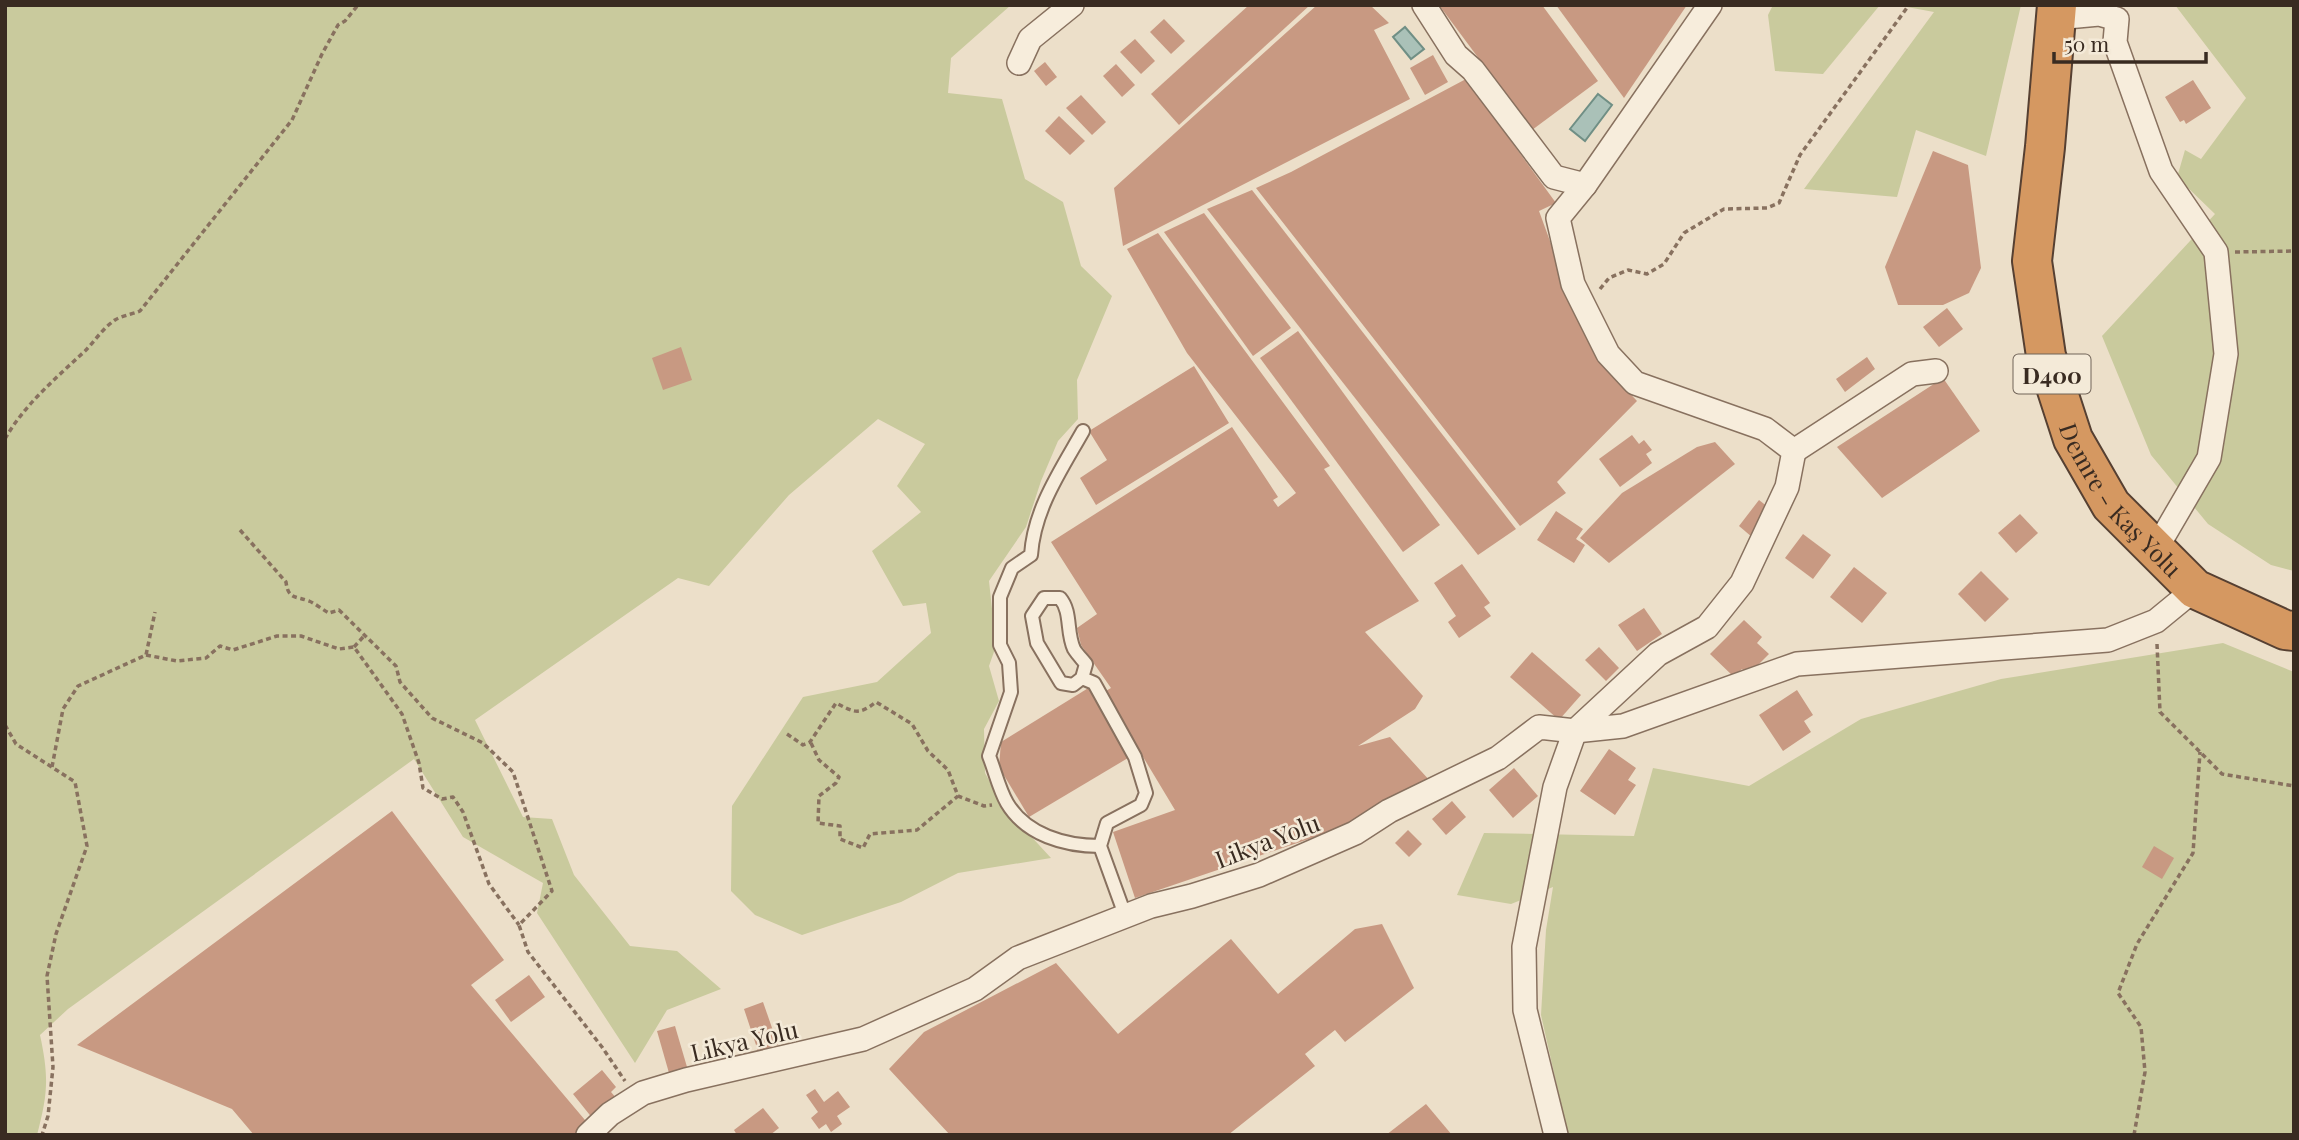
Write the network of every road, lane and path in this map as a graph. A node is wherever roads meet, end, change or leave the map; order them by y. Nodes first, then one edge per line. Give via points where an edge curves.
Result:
1 (358, 5) edge
2 (1072, 5) edge
3 (1424, 5) edge
4 (1710, 5) edge
5 (1909, 5) edge
6 (2056, 11) edge
7 (1019, 62) dead end
8 (1585, 185) junction
9 (2294, 251) edge
10 (2216, 252) junction
11 (1585, 307) junction
12 (1937, 371) dead end
13 (1083, 431) dead end
14 (5, 439) edge
15 (1794, 451) junction
16 (240, 530) dead end
17 (2156, 549) junction
18 (2195, 589) junction
19 (155, 612) dead end
20 (2156, 621) junction
21 (2294, 631) edge
22 (363, 636) junction
23 (354, 647) junction
24 (146, 655) junction
25 (1082, 678) junction
26 (5, 725) edge
27 (1575, 731) junction
28 (787, 734) dead end
29 (810, 743) junction
30 (2200, 752) junction
31 (52, 767) junction
32 (2294, 786) edge
33 (958, 796) junction
34 (1008, 804) junction
35 (1100, 846) junction
36 (1125, 915) junction
37 (519, 925) junction
38 (636, 1097) junction
39 (42, 1135) edge
40 (588, 1135) edge
41 (1556, 1135) edge
42 (2134, 1135) edge

1 - 14 path via 338,25 321,54 292,120 140,311 115,320 52,380
2 - 7 street via 1030,39
3 - 8 street via 1456,55 1473,70 1555,177
4 - 8 street
5 - 11 path via 1800,155 1779,202 1767,208 1724,209 1684,233 1664,264 1647,274 1628,270 1609,278
6 - 10 street via 2099,13 2117,19 2115,42 2161,171
6 - 17 highway, Demre - Kaş Yolu / D400 via 2032,261 2046,356 2073,439 2111,505
8 - 11 street via 1558,218 1573,284
9 - 10 path
10 - 17 street via 2226,354 2209,458
11 - 15 street via 1608,354 1635,383 1765,429
12 - 15 street via 1912,374
13 - 34 lane via 1049,491 1032,535 1031,555 1012,568 1000,597 1000,645 1009,663 1011,692 989,756
15 - 27 street via 1787,487 1742,583 1707,627 1658,654
16 - 22 path via 286,582 287,592 295,599 329,613 339,610
17 - 18 highway, Demre - Kaş Yolu / D400
18 - 20 street, Likya Yolu
18 - 21 highway, Demre - Kaş Yolu / D400
19 - 24 path
20 - 27 street, Likya Yolu via 2108,640 1797,664 1623,726
20 - 30 path via 2160,712
22 - 23 path
22 - 37 path via 396,666 400,682 432,718 483,743 513,772 552,891
23 - 24 path via 339,649 300,636 277,636 233,650 220,646 206,659 177,661
23 - 37 path via 402,714 423,788 442,799 453,797 463,812 489,884
24 - 31 path via 78,686 63,709
25 - 25 lane via 1073,685 1061,682 1037,643 1032,616 1044,598 1060,598 1067,606 1074,650 1086,663
25 - 35 lane via 1094,684 1135,757 1146,793 1141,805 1107,823
26 - 31 path via 16,744
27 - 36 street, Likya Yolu via 1539,727 1498,758 1389,811 1355,833 1259,875
27 - 41 street via 1555,787 1524,947 1525,1010
28 - 29 path via 803,745
29 - 33 path via 836,702 855,712 876,702 912,724 928,751 948,769
29 - 33 path via 819,760 839,777 819,796 818,823 840,827 840,839 863,848 870,834 917,830
30 - 32 path via 2222,774
30 - 42 path via 2193,853 2137,944 2118,993 2141,1027 2146,1072
31 - 39 path via 75,782 87,846 56,934 47,976 54,1067
33 - 34 path via 984,806
34 - 35 lane via 1033,831
35 - 36 lane
36 - 38 street, Likya Yolu via 1018,958 975,989 863,1039 686,1080
37 - 38 path via 528,952
38 - 40 street, Likya Yolu

